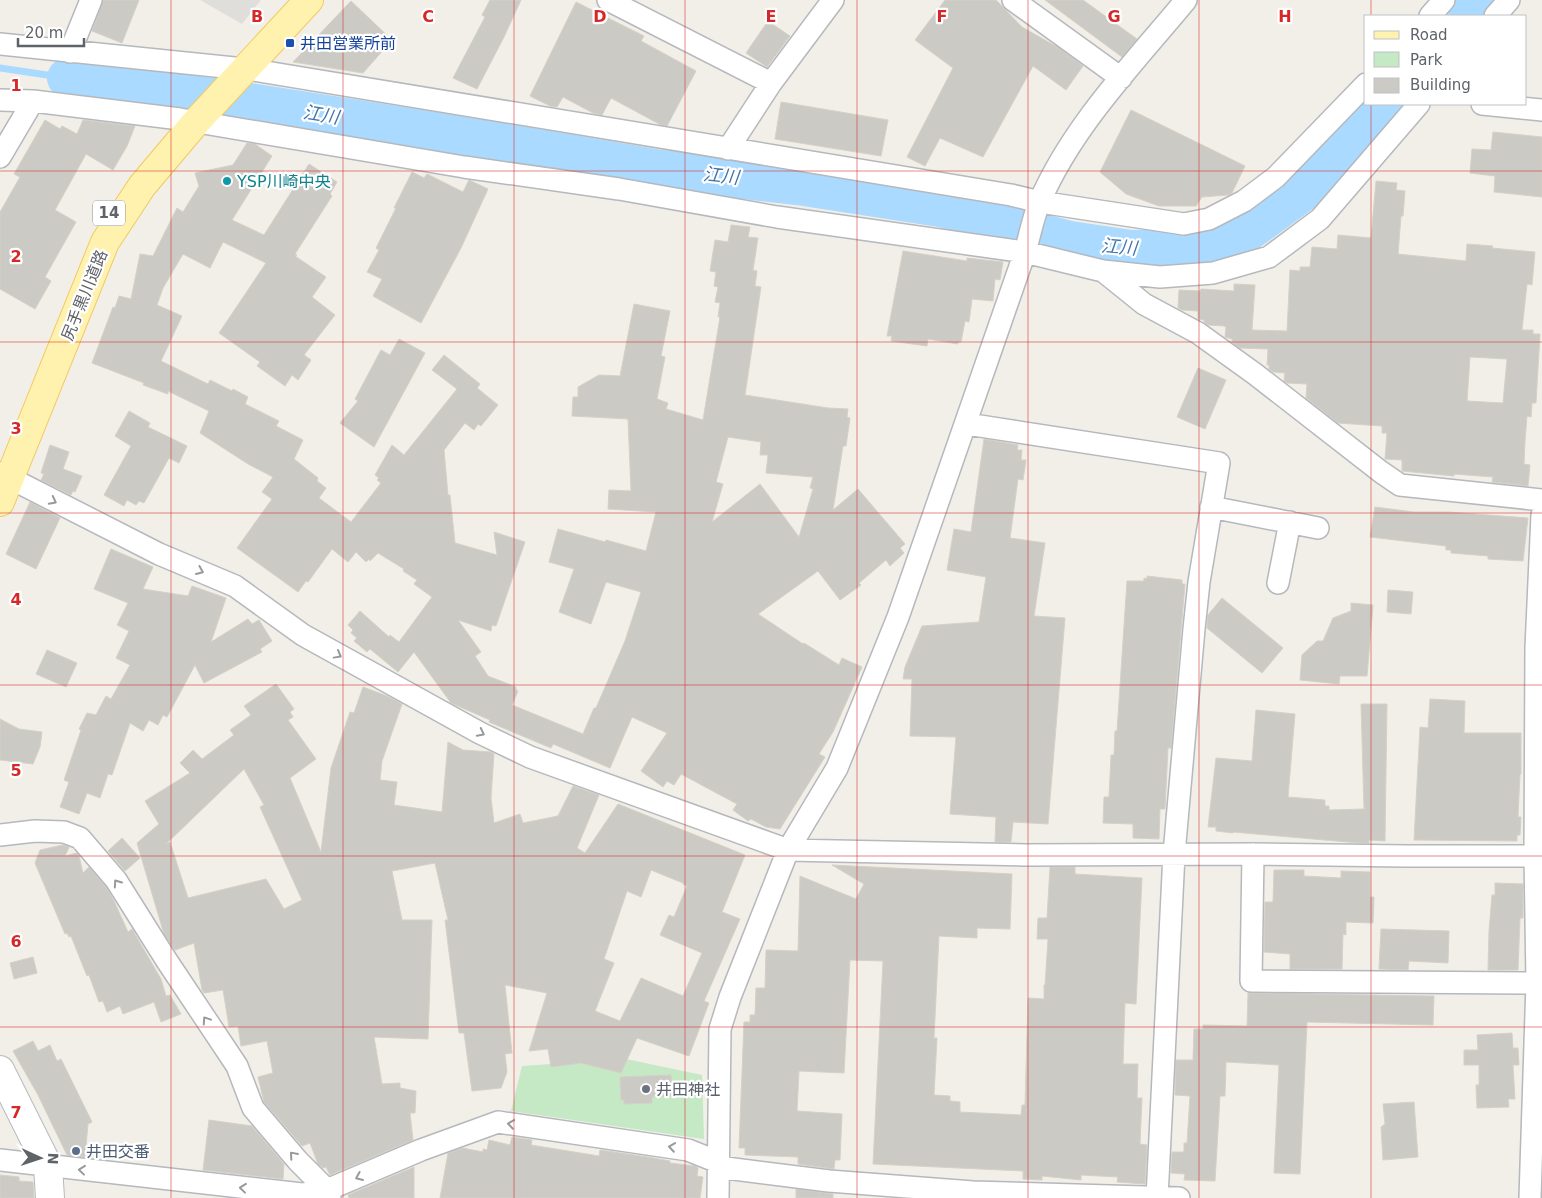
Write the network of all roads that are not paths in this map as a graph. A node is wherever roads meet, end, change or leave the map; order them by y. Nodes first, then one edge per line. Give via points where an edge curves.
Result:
1 (91, 0) edge
2 (289, 0) edge
3 (309, 0) edge
4 (608, 0) edge
5 (833, 0) edge
6 (1013, 0) edge
7 (1186, 0) edge
8 (1444, 0) edge
9 (1509, 0) edge
10 (1431, 15) edge
11 (1496, 15) edge
12 (0, 44) edge
13 (70, 52) junction
14 (237, 68) junction
15 (1121, 78) junction
16 (772, 83) junction
17 (1364, 86) edge
18 (0, 100) edge
19 (33, 101) junction
20 (1419, 105) edge
21 (1492, 105) edge
22 (1542, 110) edge
23 (188, 121) junction
24 (728, 149) junction
25 (0, 157) edge
26 (1040, 202) junction
27 (1025, 252) junction
28 (1102, 271) junction
29 (966, 424) junction
30 (2, 481) edge
31 (1542, 500) edge
32 (1212, 506) junction
33 (1542, 515) edge
34 (1290, 522) junction
35 (1318, 528) dead end
36 (1278, 583) dead end
37 (0, 835) edge
38 (788, 850) junction
39 (1174, 854) junction
40 (1253, 854) junction
41 (1538, 856) edge
42 (1537, 983) junction
43 (0, 1070) edge
44 (0, 1160) edge
45 (718, 1164) junction
46 (48, 1166) junction
47 (328, 1194) edge
48 (50, 1198) edge
49 (718, 1198) edge
50 (1158, 1198) edge
51 (1179, 1198) edge
52 (1530, 1198) edge

1 - 13 street
2 - 14 main road, 尻手黒川道路 / 14
3 - 14 main road, 尻手黒川道路 / 14
4 - 16 street
5 - 16 street
6 - 15 street
7 - 15 street
8 - 10 street
9 - 11 street
12 - 13 street
13 - 14 street
14 - 23 main road, 尻手黒川道路 / 14
14 - 24 street
15 - 26 street via 1058,165
16 - 24 street
17 - 26 street via 1276,177 1244,201 1210,219 1184,224
18 - 19 street
19 - 23 street
19 - 25 street
20 - 28 street via 1320,219 1269,257 1213,273 1160,277
21 - 22 street
23 - 27 street via 777,217
23 - 30 main road, 尻手黒川道路 / 14 via 136,172 92,240
24 - 26 street
26 - 27 street
27 - 28 street
27 - 29 street
28 - 31 street via 1144,304 1198,333 1400,485
29 - 32 street via 1219,463
29 - 38 street via 898,617 850,737 837,768
30 -> 38 street via 235,586 303,635 521,753
32 - 34 street
32 - 39 street via 1195,620
33 - 41 street via 1536,648
34 - 35 street
34 - 36 street
47 -> 37 street via 252,1108 237,1066 116,880 80,838 64,832
38 - 39 street via 1026,855
38 - 45 street via 720,1029
39 - 40 street
39 - 50 street
40 - 41 street
40 - 42 street via 1251,980
41 - 42 street
42 - 52 street
43 - 46 street
44 - 46 street
45 -> 47 street via 688,1150 498,1122 421,1150
45 - 49 street
45 - 50 street via 829,1182 973,1192
47 -> 46 street via 302,1194
46 - 48 street
50 - 51 street

